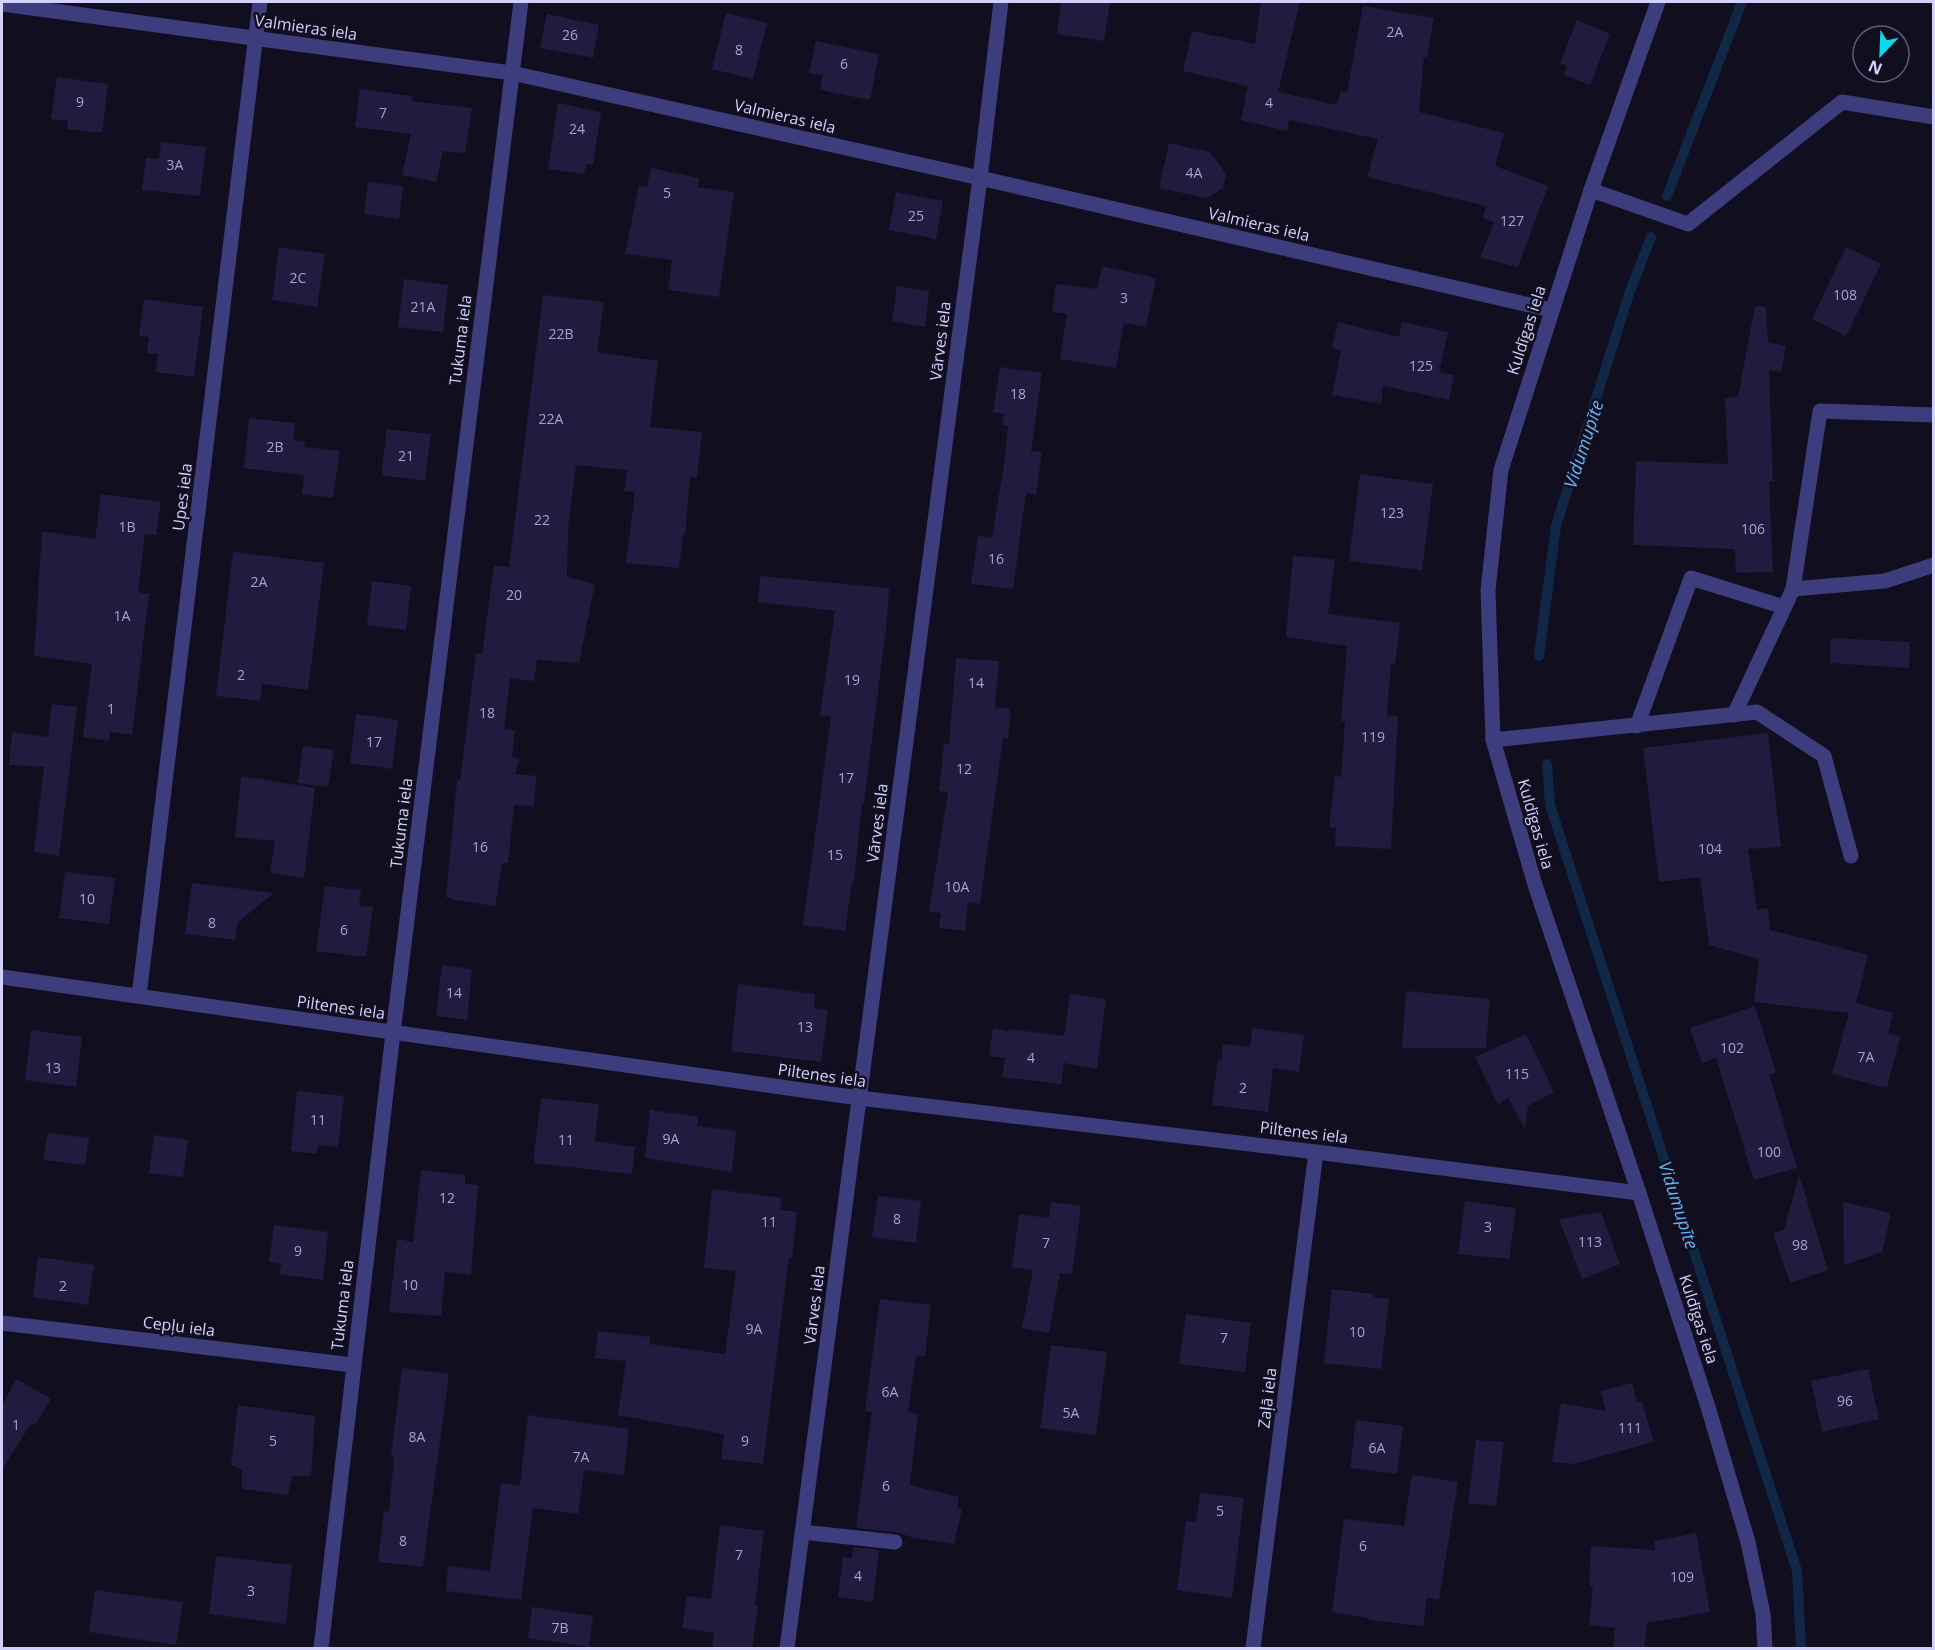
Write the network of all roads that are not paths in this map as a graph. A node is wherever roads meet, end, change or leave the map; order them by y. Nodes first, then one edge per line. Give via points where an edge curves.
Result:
1 (260, 2) edge
2 (521, 2) edge
3 (1001, 2) edge
4 (1658, 2) edge
5 (2, 4) edge
6 (255, 38) junction
7 (512, 73) junction
8 (1934, 117) edge
9 (980, 178) junction
10 (1591, 190) junction
11 (1551, 310) junction
12 (1934, 415) edge
13 (1934, 566) edge
14 (1793, 589) junction
15 (1784, 607) junction
16 (1734, 715) junction
17 (1637, 726) junction
18 (1493, 740) junction
19 (1851, 856) dead end
20 (2, 977) edge
21 (139, 996) junction
22 (393, 1033) junction
23 (859, 1098) junction
24 (1316, 1152) junction
25 (1639, 1193) junction
26 (2, 1323) edge
27 (352, 1365) junction
28 (802, 1532) junction
29 (895, 1542) dead end
30 (321, 1648) edge
31 (787, 1648) edge
32 (1253, 1648) edge
33 (1765, 1648) edge

1 - 6 street, Upes iela
2 - 7 street, Tukuma iela
3 - 9 street, Vārves iela
4 - 10 street, Kuldīgas iela
5 - 6 street, Valmieras iela
6 - 7 street, Valmieras iela
6 - 21 street, Upes iela
7 - 9 street, Valmieras iela
7 - 22 street, Tukuma iela
8 - 10 street via 1842,102 1688,224
9 - 11 street, Valmieras iela
9 - 23 street, Vārves iela
10 - 11 street, Kuldīgas iela
11 - 18 street, Kuldīgas iela via 1501,470 1488,590
12 - 14 street via 1820,411
13 - 14 street via 1886,581
14 - 15 street
15 - 16 street
15 - 17 street via 1691,578
16 - 17 street
16 - 19 street via 1757,712 1824,756
17 - 18 street
18 - 25 street, Kuldīgas iela via 1536,888
20 - 21 street, Piltenes iela
21 - 22 street, Piltenes iela
22 - 23 street, Piltenes iela
22 - 27 street, Tukuma iela
23 - 24 street, Piltenes iela
23 - 28 street, Vārves iela
24 - 25 street, Piltenes iela
24 - 32 street, Zaļā iela
25 - 33 street, Kuldīgas iela via 1748,1542
26 - 27 street, Cepļu iela
27 - 30 street, Tukuma iela
28 - 29 street
28 - 31 street, Vārves iela

